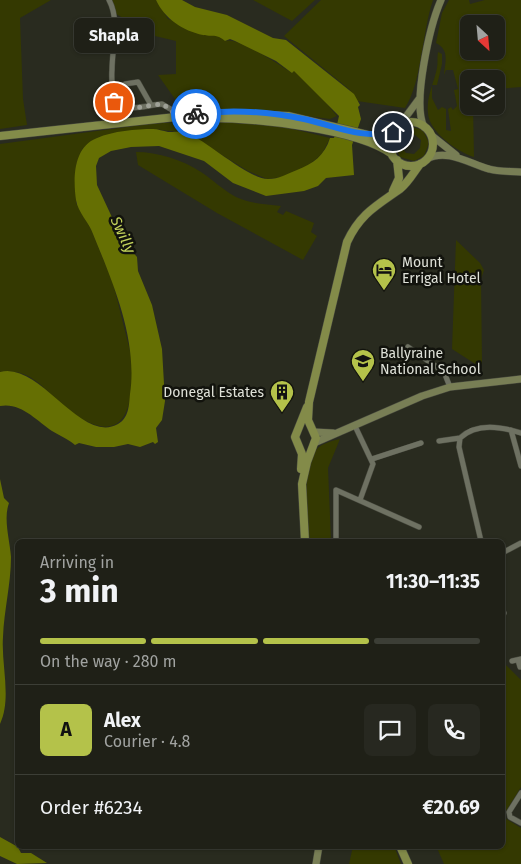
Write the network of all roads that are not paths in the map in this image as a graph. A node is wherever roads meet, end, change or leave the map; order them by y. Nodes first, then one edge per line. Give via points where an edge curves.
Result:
1 (109, 0) edge
2 (441, 0) edge
3 (125, 84) dead end
4 (419, 99) junction
5 (151, 105) junction
6 (174, 116) junction
7 (424, 126) junction
8 (396, 129) junction
9 (431, 135) junction
10 (0, 136) edge
11 (360, 136) junction
12 (394, 157) junction
13 (460, 158) junction
14 (427, 159) junction
15 (420, 164) junction
16 (521, 172) edge
17 (392, 193) junction
18 (408, 347) dead end
19 (521, 379) edge
20 (450, 387) junction
21 (309, 402) junction
22 (355, 426) junction
23 (512, 430) junction
24 (313, 431) junction
25 (297, 432) junction
26 (339, 432) junction
27 (521, 433) edge
28 (460, 438) junction
29 (439, 441) dead end
30 (421, 443) dead end
31 (314, 444) junction
32 (298, 445) junction
33 (372, 459) junction
34 (521, 466) edge
35 (302, 484) junction
36 (360, 500) junction
37 (419, 528) dead end
38 (306, 539) edge
39 (336, 539) edge
40 (481, 539) edge
41 (521, 543) edge
42 (505, 551) edge
43 (517, 660) edge
44 (520, 667) edge
45 (521, 793) edge
46 (521, 823) edge
47 (319, 849) edge
48 (401, 849) edge
49 (316, 864) edge
50 (408, 864) edge

1 - 5 street via 114,12 114,102 126,108
2 - 4 main road
3 - 5 street via 138,82
4 - 7 main road
4 - 8 main road
5 - 6 street via 167,106
6 - 10 main road
6 - 11 main road via 266,121 326,128
7 - 8 main road via 413,122
7 - 9 main road
8 - 11 main road via 377,136
8 - 12 main road via 390,143
9 - 13 main road
9 - 14 main road via 432,149
11 - 12 main road
12 - 15 main road via 407,165
12 - 17 main road via 400,178
13 - 14 main road via 441,155
13 - 16 main road via 492,170
14 - 15 main road
15 - 17 main road
17 - 21 main road via 367,212 347,242
18 - 20 street via 444,372
19 - 20 main road
20 - 22 main road
21 - 24 main road via 308,420
21 - 25 main road
22 - 26 main road
22 - 33 street
23 - 27 street
23 - 28 street via 487,428
23 - 34 street
24 - 25 main road via 305,427
24 - 26 main road
24 - 31 main road
25 - 32 main road via 295,439
26 - 31 main road
28 - 29 street
28 - 40 street via 459,447
30 - 33 street
31 - 32 main road via 304,448
31 - 35 main road
32 - 35 main road via 302,454
33 - 36 street via 373,470
35 - 38 main road
36 - 37 street
36 - 39 street via 336,490
41 - 42 street
43 - 44 street
45 - 46 street via 509,812
47 - 49 main road
48 - 50 main road

